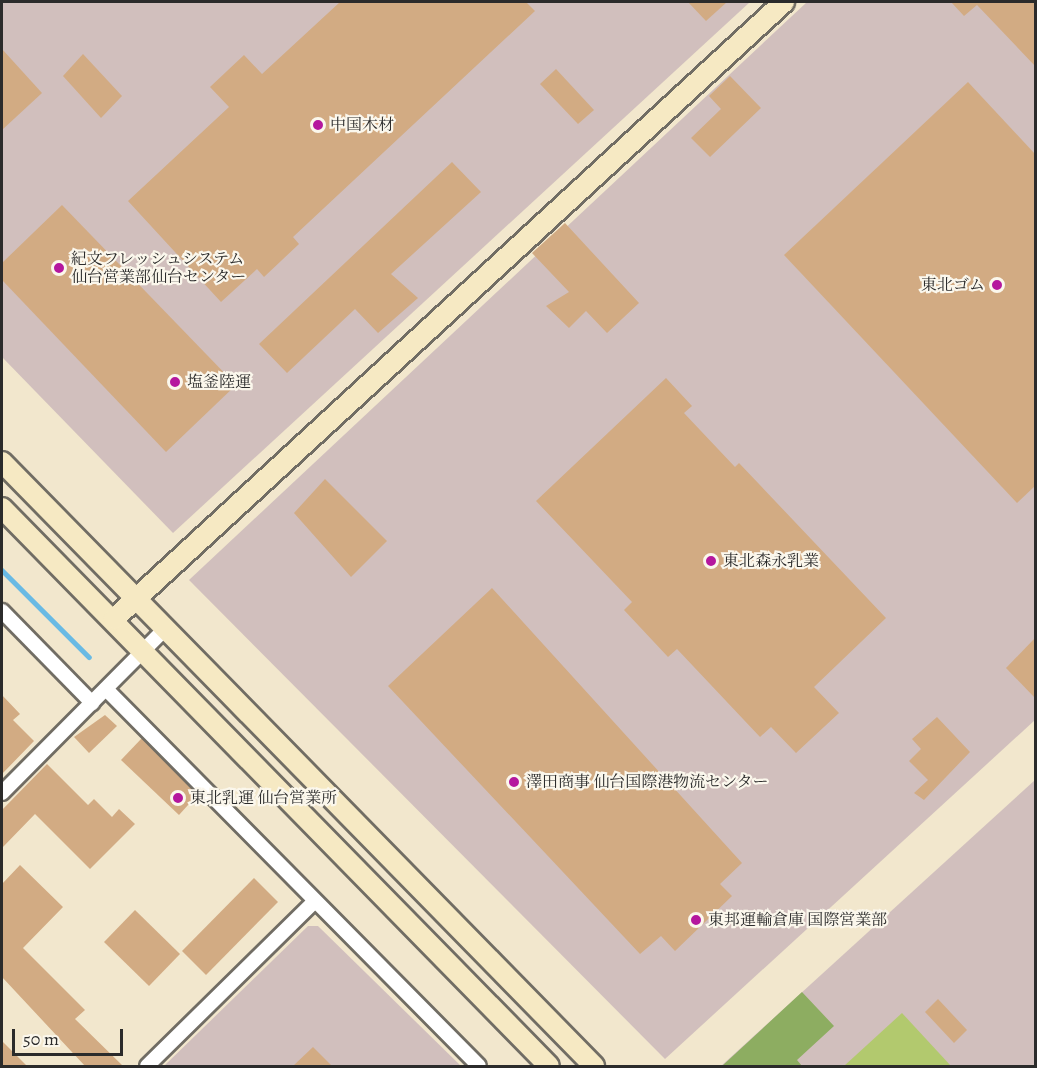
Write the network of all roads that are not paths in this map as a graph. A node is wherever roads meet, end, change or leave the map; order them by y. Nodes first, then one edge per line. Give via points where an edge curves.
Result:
1 (784, 2) edge
2 (2, 462) edge
3 (2, 508) edge
4 (133, 601) junction
5 (2, 611) edge
6 (114, 620) junction
7 (164, 631) junction
8 (143, 651) junction
9 (106, 689) junction
10 (92, 703) junction
11 (2, 793) edge
12 (315, 901) junction
13 (147, 1066) edge
14 (479, 1066) edge
15 (549, 1066) edge
16 (594, 1066) edge

1 - 4 street
2 - 4 street
3 - 6 street
4 - 6 street
4 - 7 street
5 - 10 street
6 - 8 street
7 - 8 street
7 - 16 street
8 - 9 street
8 - 15 street
9 - 10 street
9 - 12 street
10 - 11 street
12 - 13 street
12 - 14 street

